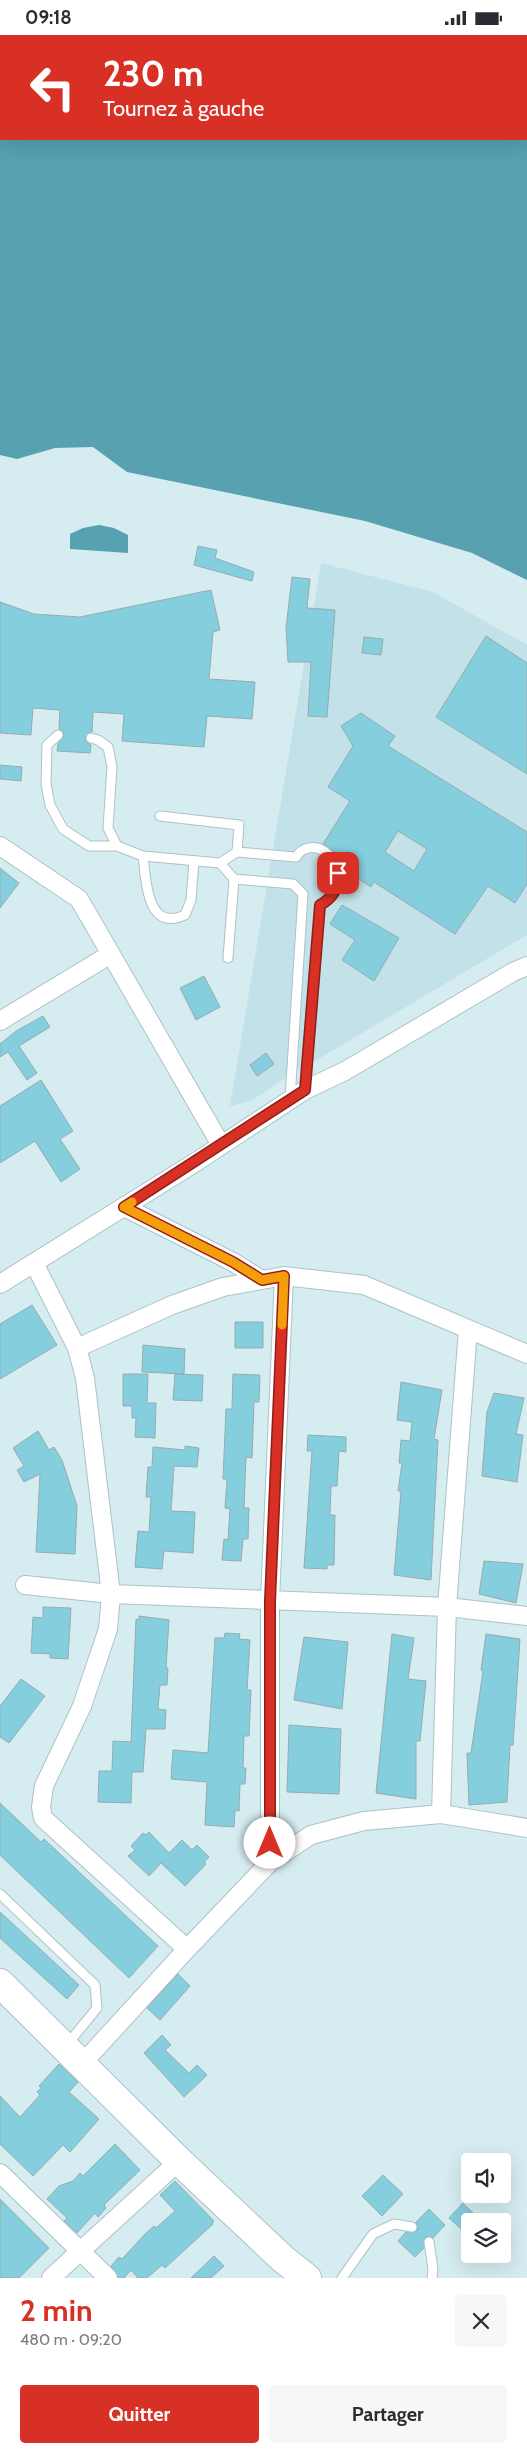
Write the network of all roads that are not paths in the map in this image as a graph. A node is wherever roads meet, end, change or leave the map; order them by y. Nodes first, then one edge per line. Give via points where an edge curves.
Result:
1 (58, 735) dead end
2 (92, 738) dead end
3 (160, 816) dead end
4 (0, 846) edge
5 (117, 846) junction
6 (237, 852) junction
7 (143, 856) junction
8 (194, 861) junction
9 (220, 863) junction
10 (234, 879) junction
11 (111, 954) junction
12 (228, 958) dead end
13 (527, 966) edge
14 (2, 1018) edge
15 (297, 1094) junction
16 (221, 1145) junction
17 (124, 1207) junction
18 (34, 1263) junction
19 (284, 1276) junction
20 (262, 1280) junction
21 (0, 1284) edge
22 (468, 1329) junction
23 (77, 1348) junction
24 (527, 1354) edge
25 (25, 1585) dead end
26 (111, 1594) junction
27 (270, 1601) junction
28 (448, 1607) junction
29 (527, 1616) edge
30 (441, 1814) junction
31 (527, 1828) edge
32 (270, 1862) junction
33 (0, 1894) edge
34 (187, 1949) junction
35 (0, 1983) edge
36 (73, 2057) junction
37 (179, 2161) junction
38 (0, 2173) edge
39 (412, 2227) dead end
40 (429, 2242) dead end
41 (79, 2250) junction
42 (51, 2278) edge
43 (108, 2278) edge
44 (308, 2278) edge
45 (342, 2278) edge
46 (432, 2278) edge

1 - 5 lane via 47,745 46,784 50,805 63,829 89,846
2 - 5 lane via 108,747 112,767 108,828
3 - 6 lane via 239,825
4 - 11 street via 79,899
5 - 7 lane
6 - 9 lane
6 - 15 lane via 296,857 305,849 312,849 326,854 336,865 338,873 337,889 320,905
7 - 8 lane
7 - 8 lane via 147,891 156,911 163,919 173,921 185,915 191,901
8 - 9 lane
9 - 10 lane
10 - 12 lane
10 - 15 lane via 293,884 303,894
11 - 14 street
11 - 16 street
13 - 15 street via 344,1071
15 - 16 street
16 - 17 street
17 - 18 street
17 - 20 street
18 - 21 street
18 - 23 street
19 - 20 street
19 - 22 street via 364,1285
19 - 27 street
20 - 23 street via 223,1287 172,1305
22 - 24 street
22 - 28 street
23 - 26 street via 85,1378
25 - 26 street
26 - 27 street
26 - 34 street via 108,1629 82,1706 44,1786 43,1818
27 - 28 street
27 - 32 street
28 - 29 street
28 - 30 street
30 - 31 street
30 - 32 street via 355,1823 311,1835
32 - 34 street
33 - 36 lane via 95,1985 97,2008
34 - 36 street
35 - 36 main road
36 - 37 main road
37 - 41 street
37 - 44 main road via 283,2259
38 - 41 street
39 - 45 lane via 394,2224 373,2234
40 - 46 lane
41 - 42 street
41 - 43 street

